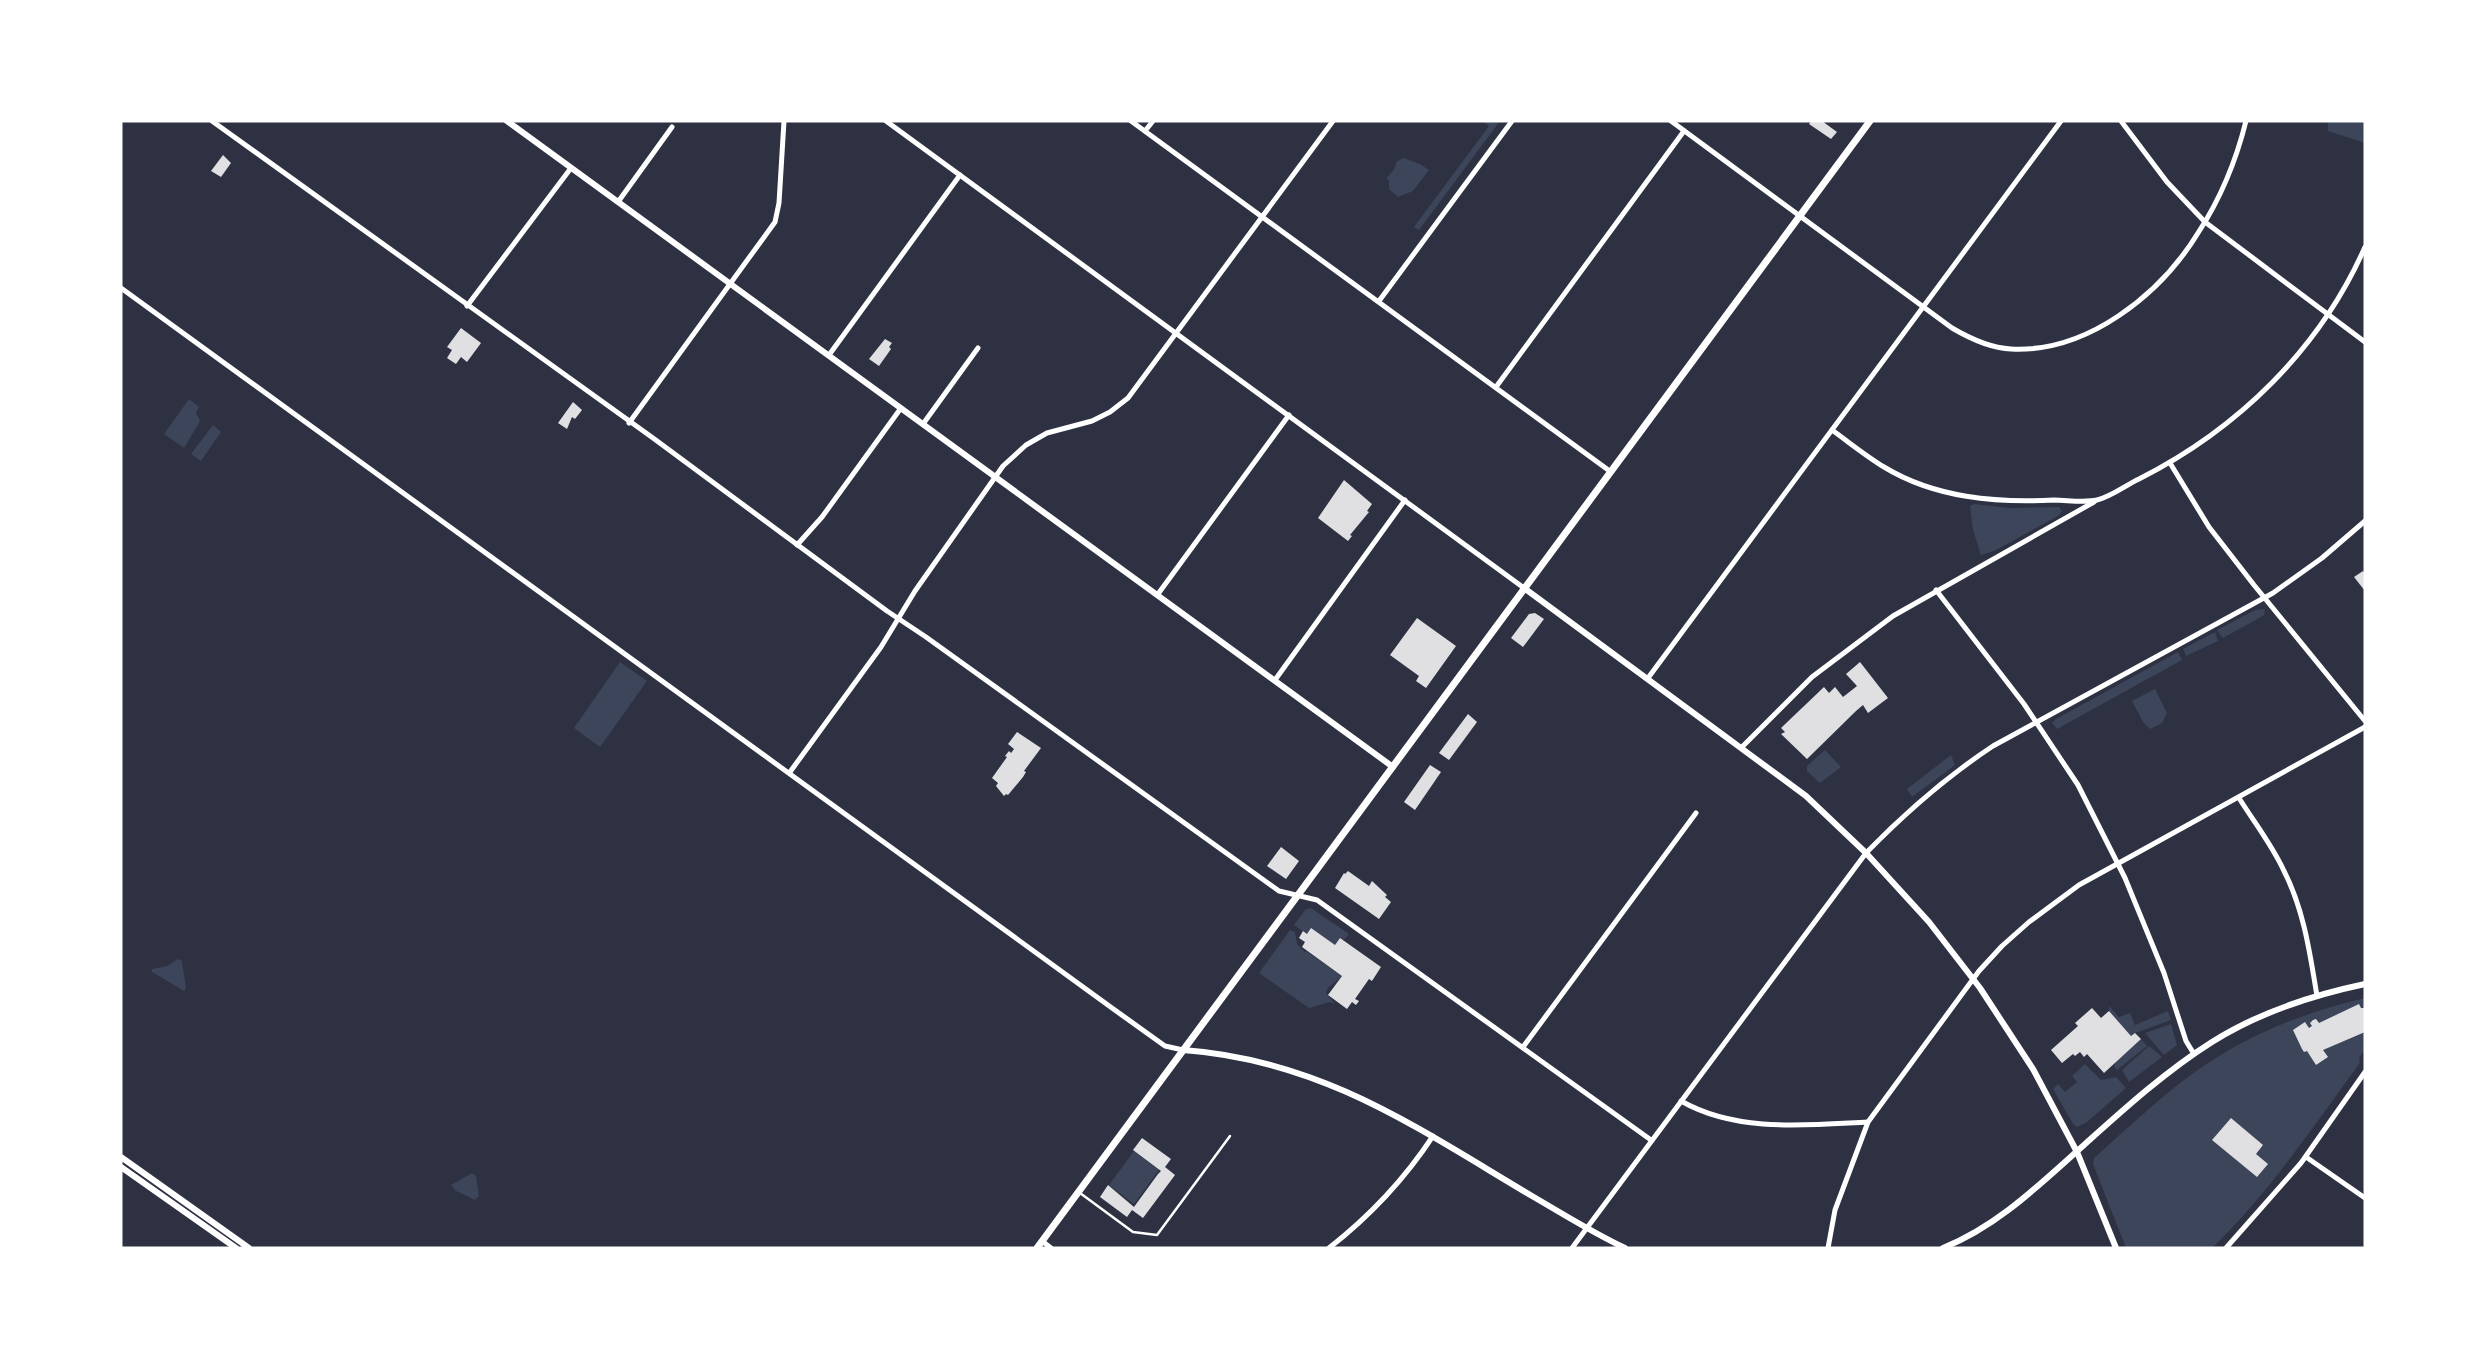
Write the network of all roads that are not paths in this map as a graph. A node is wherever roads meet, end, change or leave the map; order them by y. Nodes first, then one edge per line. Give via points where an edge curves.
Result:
1 (212, 121) edge
2 (507, 121) edge
3 (784, 121) edge
4 (886, 121) edge
5 (1131, 121) edge
6 (1153, 121) edge
7 (1333, 121) edge
8 (1512, 121) edge
9 (1671, 121) edge
10 (1870, 121) edge
11 (2061, 121) edge
12 (2121, 121) edge
13 (2246, 121) edge
14 (672, 127) dead end
15 (1145, 131) junction
16 (1684, 131) junction
17 (571, 168) junction
18 (960, 175) junction
19 (618, 202) junction
20 (1262, 216) junction
21 (1799, 216) junction
22 (2204, 222) junction
23 (2365, 247) edge
24 (732, 284) junction
25 (121, 288) edge
26 (1379, 301) junction
27 (467, 306) junction
28 (1923, 307) junction
29 (2328, 315) junction
30 (1176, 334) junction
31 (2365, 342) edge
32 (978, 348) dead end
33 (829, 355) junction
34 (1496, 387) junction
35 (901, 408) junction
36 (1289, 415) junction
37 (629, 423) junction
38 (923, 424) junction
39 (1832, 430) junction
40 (2170, 463) junction
41 (1611, 472) junction
42 (994, 477) junction
43 (1405, 500) junction
44 (2097, 500) junction
45 (2365, 521) edge
46 (797, 545) junction
47 (1524, 588) junction
48 (1936, 590) junction
49 (1158, 594) junction
50 (2265, 597) junction
51 (898, 619) junction
52 (1648, 678) junction
53 (1275, 680) junction
54 (2365, 721) edge
55 (2037, 722) junction
56 (2365, 727) edge
57 (1742, 747) junction
58 (1393, 767) junction
59 (790, 772) junction
60 (2239, 798) junction
61 (1696, 813) dead end
62 (1866, 853) junction
63 (2118, 863) junction
64 (1298, 895) junction
65 (1973, 979) junction
66 (2365, 984) edge
67 (2317, 996) junction
68 (1523, 1047) junction
69 (1183, 1050) junction
70 (2194, 1054) junction
71 (2365, 1072) edge
72 (1681, 1101) junction
73 (1868, 1122) junction
74 (1230, 1136) dead end
75 (1433, 1136) junction
76 (1651, 1140) junction
77 (2077, 1152) junction
78 (121, 1157) edge
79 (2306, 1157) junction
80 (121, 1167) edge
81 (1078, 1192) junction
82 (2365, 1198) edge
83 (1586, 1229) junction
84 (1039, 1245) edge
85 (236, 1248) edge
86 (249, 1248) edge
87 (1051, 1248) edge
88 (1329, 1248) edge
89 (1572, 1248) edge
90 (1625, 1248) edge
91 (1828, 1248) edge
92 (1943, 1248) edge
93 (2116, 1248) edge
94 (2227, 1248) edge

1 - 27 street
2 - 17 street
3 - 24 street via 775,222
4 - 18 street
5 - 15 street
6 - 15 street
7 - 20 street
8 - 26 street
9 - 16 street
10 - 21 main road
11 - 28 street
12 - 22 street
13 - 22 street via 2236,159
14 - 19 street
15 - 20 street
16 - 21 street
16 - 34 street
17 - 19 street
17 - 27 street
18 - 30 street
18 - 33 street
19 - 24 street
20 - 26 street
20 - 30 street
21 - 28 street
21 - 41 main road
22 - 28 street via 2176,263 2133,303 2091,332 2055,346 2009,349 1987,344 1952,328
22 - 29 street
23 - 29 street
24 - 33 street
24 - 37 street
25 - 59 street
26 - 34 street
27 - 37 street
28 - 39 street
29 - 31 street
29 - 40 street via 2266,391
30 - 36 street
30 - 42 street via 1118,407 1093,421 1047,433 1026,445
32 - 38 street
33 - 35 street
34 - 41 street
35 - 38 street
35 - 46 street
36 - 43 street
36 - 49 street
37 - 46 street
38 - 42 street
39 - 44 street via 1885,468 1953,494 1999,501
39 - 52 street
40 - 44 street
40 - 50 street via 2209,527
41 - 47 main road
42 - 49 street
42 - 51 street
43 - 47 street
43 - 53 street
44 - 48 street
45 - 50 street
46 - 51 street
47 - 52 street
47 - 58 main road
48 - 55 street
48 - 57 street via 1812,677
49 - 53 street
50 - 54 street
50 - 55 street
51 - 59 street
51 - 64 street via 1279,891
52 - 57 street
53 - 58 street
55 - 62 street via 1956,771
55 - 63 street via 2078,785
56 - 60 street
57 - 62 street via 1806,796
58 - 64 main road
59 - 69 street via 1165,1046
60 - 63 street
60 - 67 street via 2292,889
61 - 68 street
62 - 65 street
62 - 72 street
63 - 65 street via 2029,922
63 - 70 street
64 - 68 street via 1318,900
64 - 69 main road
65 - 73 street
65 - 77 street via 2033,1069
66 - 67 street
67 - 70 street via 2238,1028
68 - 76 street
69 - 75 street via 1238,1057 1298,1073 1342,1089
69 - 81 main road
70 - 77 street
71 - 79 street
72 - 73 street via 1698,1111 1765,1124
72 - 76 street
73 - 91 street via 1835,1210
74 - 81 lane via 1157,1235 1133,1232
75 - 83 street
75 - 88 street via 1374,1210
76 - 83 street
77 - 92 street via 2015,1206
77 - 93 street
78 - 86 street
79 - 82 street
79 - 94 street
80 - 85 street
81 - 84 main road
83 - 89 street
83 - 90 street
84 - 87 street

